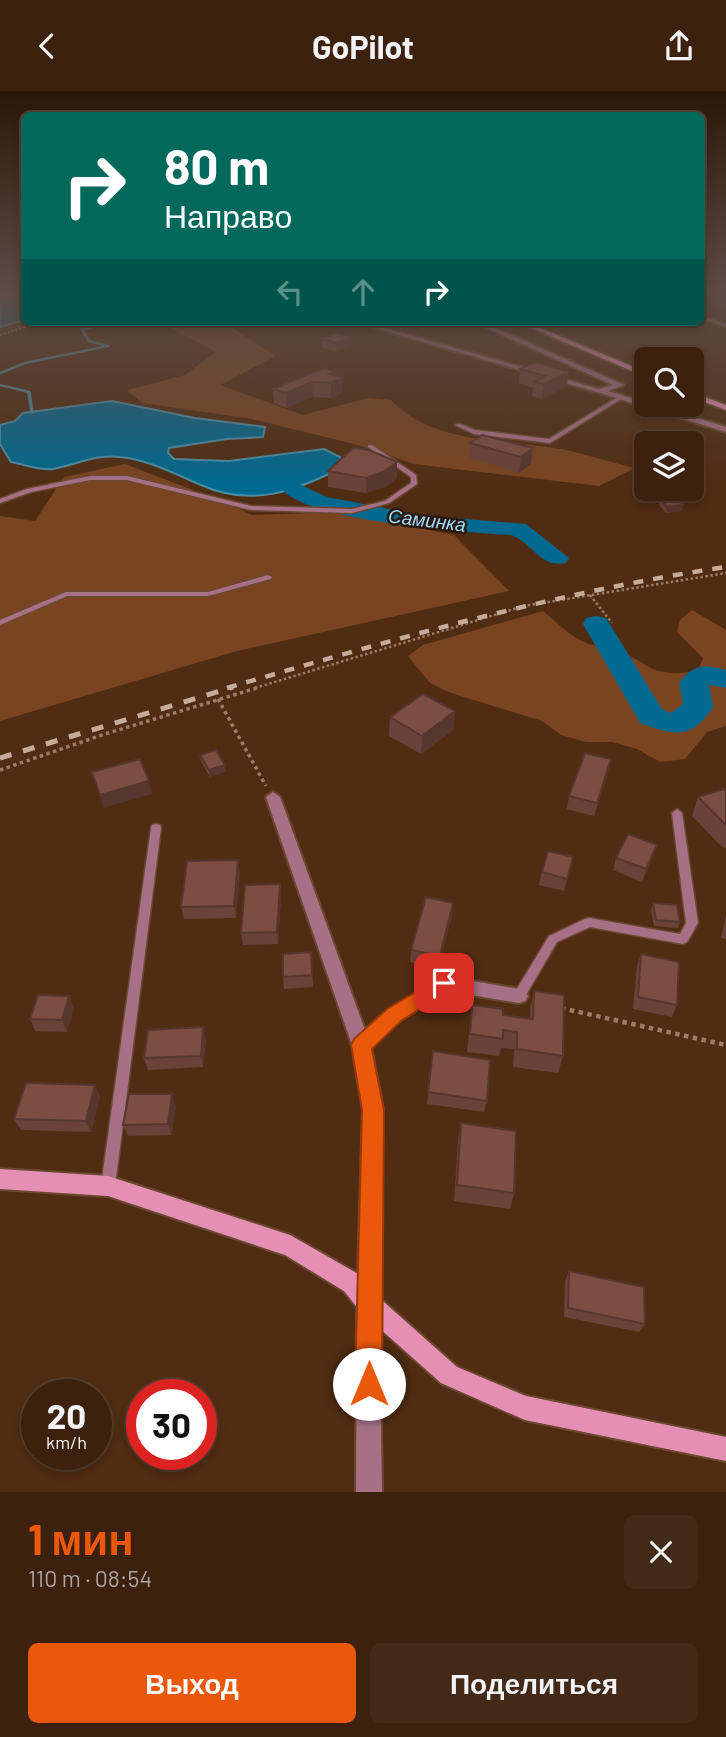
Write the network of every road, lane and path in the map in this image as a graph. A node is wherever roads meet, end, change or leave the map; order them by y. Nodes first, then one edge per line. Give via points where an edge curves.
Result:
1 (478, 356) edge
2 (554, 356) edge
3 (602, 356) edge
4 (634, 370) edge
5 (599, 391) junction
6 (621, 397) junction
7 (704, 399) edge
8 (726, 408) edge
9 (458, 425) dead end
10 (726, 430) edge
11 (370, 446) dead end
12 (0, 501) edge
13 (726, 573) edge
14 (268, 577) dead end
15 (590, 595) junction
16 (0, 623) edge
17 (612, 623) dead end
18 (218, 699) junction
19 (0, 769) edge
20 (273, 797) joint
21 (677, 813) dead end
22 (156, 828) dead end
23 (519, 996) joint
24 (558, 1007) edge
25 (361, 1045) junction
26 (726, 1045) edge
27 (0, 1179) edge
28 (108, 1186) junction
29 (368, 1303) junction
30 (726, 1450) edge
31 (369, 1492) edge

1 - 5 street
2 - 5 street via 620,385
3 - 4 street
5 - 6 street
6 - 9 lane via 550,441 474,432
6 - 10 street
7 - 8 street
11 - 12 lane via 414,476 414,484 387,502 352,511 251,508 127,478 90,478
13 - 15 path
14 - 16 lane via 208,594 66,594
15 - 17 path
15 - 18 path via 524,607
18 - 19 path
18 - 20 path
20 - 25 street
21 - 23 lane via 692,923 683,939 589,922 553,939
22 - 28 lane
23 - 25 street via 444,983 394,1015
24 - 26 path
25 - 29 street via 373,1110
27 - 28 street
28 - 29 street via 290,1246 352,1283
29 - 30 street via 449,1375 525,1408
29 - 31 street

